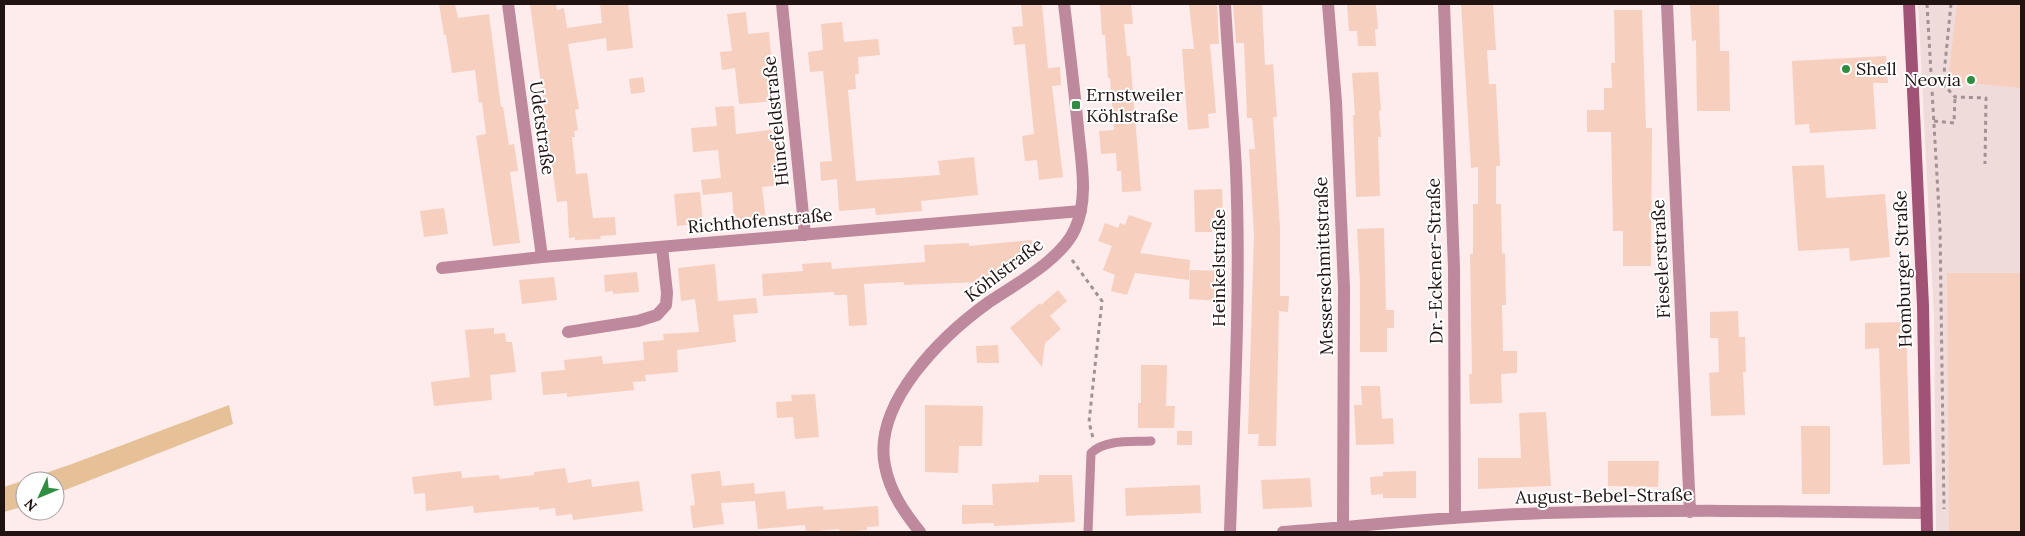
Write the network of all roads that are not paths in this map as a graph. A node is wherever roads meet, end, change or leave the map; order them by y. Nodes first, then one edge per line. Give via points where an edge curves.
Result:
1 (508, 4) edge
2 (782, 4) edge
3 (1064, 4) edge
4 (1225, 4) edge
5 (1328, 4) edge
6 (1444, 4) edge
7 (1667, 4) edge
8 (1909, 4) edge
9 (1081, 210) junction
10 (805, 235) junction
11 (662, 246) junction
12 (542, 257) junction
13 (442, 268) dead end
14 (568, 332) dead end
15 (1151, 441) dead end
16 (1690, 512) junction
17 (1926, 513) junction
18 (1455, 518) junction
19 (1343, 527) junction
20 (920, 532) edge
21 (1088, 532) edge
22 (1230, 532) edge
23 (1283, 532) edge
24 (1927, 532) edge

1 - 12 street, Udetstraße
2 - 10 street, Hünefeldstraße
3 - 9 street, Köhlstraße via 1083,181
4 - 22 street, Heinkelstraße via 1236,170 1237,240
5 - 19 street, Messerschmittstraße via 1344,288
6 - 18 street, Dr.-Eckener-Straße via 1454,268
7 - 16 street, Fieselerstraße
8 - 17 main road, Homburger Straße via 1923,306
9 - 10 street, Richthofenstraße
9 - 20 street, Köhlstraße via 1075,230 1063,247 983,307 922,363 887,421 883,444 890,486
10 - 11 street, Richthofenstraße
11 - 12 street, Richthofenstraße
11 - 14 street via 668,293 666,305 657,316
12 - 13 street, Richthofenstraße
15 - 21 lane via 1106,444 1091,453
16 - 17 street, August-Bebel-Straße
16 - 18 street, August-Bebel-Straße via 1584,512
17 - 24 main road, Homburger Straße
18 - 19 street, August-Bebel-Straße
19 - 23 street, August-Bebel-Straße

